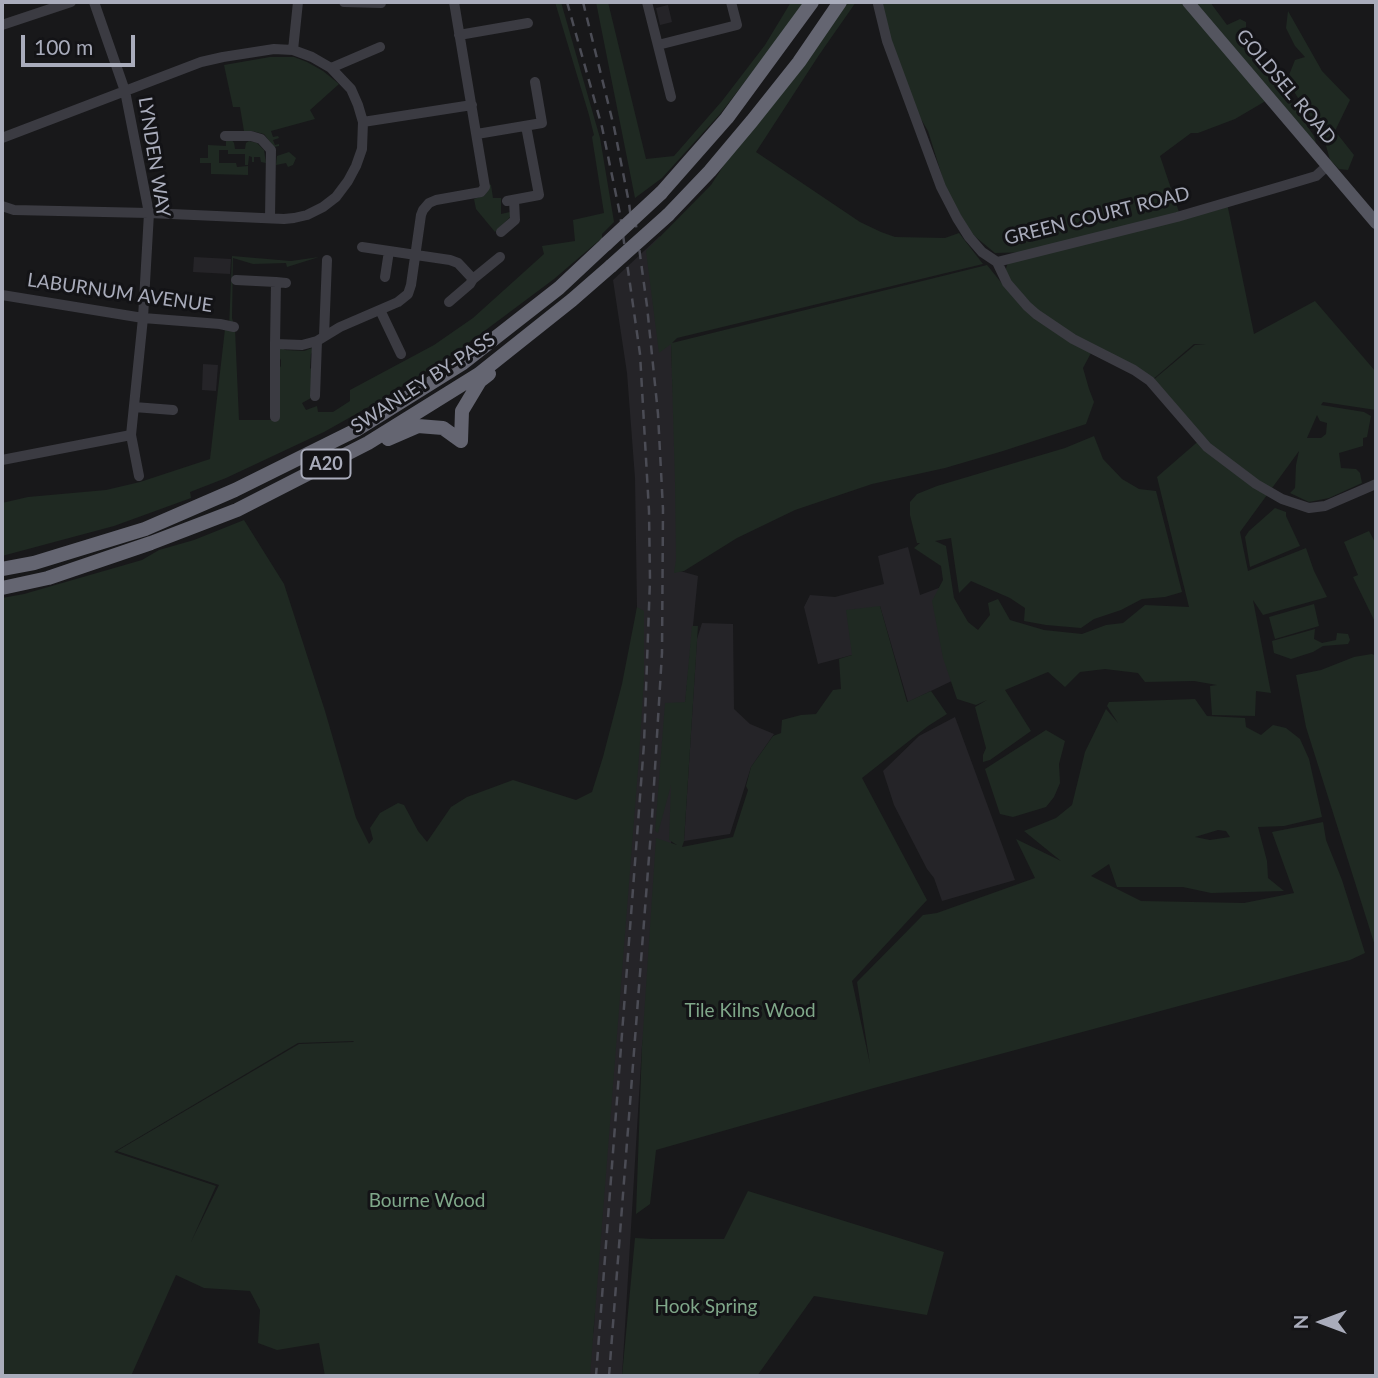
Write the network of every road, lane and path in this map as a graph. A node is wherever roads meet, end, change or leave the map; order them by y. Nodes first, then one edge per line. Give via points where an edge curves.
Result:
1 (71, 2) edge
2 (94, 2) edge
3 (298, 2) edge
4 (344, 2) edge
5 (454, 2) edge
6 (647, 2) edge
7 (731, 2) edge
8 (812, 2) edge
9 (840, 2) edge
10 (1188, 2) edge
11 (381, 3) edge
12 (878, 4) dead end
13 (528, 23) dead end
14 (2, 25) edge
15 (459, 35) junction
16 (659, 46) junction
17 (380, 47) dead end
18 (293, 50) junction
19 (331, 68) junction
20 (536, 82) dead end
21 (125, 91) junction
22 (671, 97) dead end
23 (472, 105) junction
24 (363, 122) junction
25 (526, 126) junction
26 (477, 134) junction
27 (225, 136) dead end
28 (2, 138) edge
29 (1327, 166) junction
30 (2, 206) edge
31 (149, 213) junction
32 (270, 218) junction
33 (1376, 223) edge
34 (502, 232) dead end
35 (362, 247) dead end
36 (389, 251) junction
37 (416, 256) junction
38 (500, 257) dead end
39 (327, 260) dead end
40 (997, 262) junction
41 (607, 270) junction
42 (385, 276) dead end
43 (473, 279) junction
44 (236, 280) dead end
45 (2, 295) edge
46 (449, 302) dead end
47 (380, 310) junction
48 (143, 318) junction
49 (234, 327) dead end
50 (321, 338) junction
51 (275, 344) junction
52 (401, 354) dead end
53 (315, 396) dead end
54 (134, 407) junction
55 (173, 410) dead end
56 (275, 416) dead end
57 (131, 435) junction
58 (2, 460) edge
59 (139, 476) dead end
60 (301, 477) junction
61 (1376, 484) edge
62 (2, 569) edge
63 (2, 588) edge

1 - 14 street
2 - 21 street, LYNDEN WAY
3 - 18 street
4 - 11 street
5 - 15 street
6 - 16 street
7 - 16 street via 737,25
8 - 62 highway, SWANLEY BY-PASS / A20, bridge via 727,118 666,188 559,288 463,363 356,430 235,490 145,529
9 - 41 highway, A20, bridge via 799,62 710,171
10 - 29 main road, GOLDSEL ROAD
12 - 40 street, GREEN COURT ROAD via 887,41 942,187 969,237
13 - 15 street
15 - 23 street
16 - 22 street
17 - 19 street
18 - 19 street
18 - 21 street via 212,59
19 - 24 street via 351,89
20 - 25 street via 542,122
21 - 28 street
21 - 31 street, LYNDEN WAY
23 - 24 street
23 - 26 street
24 - 32 street via 356,166 336,197 307,215
25 - 26 street
25 - 34 street via 539,195 510,201 515,220
26 - 37 street via 485,187 481,192 429,203 421,215
27 - 32 street via 261,139 271,150
29 - 33 main road
29 - 40 street, GREEN COURT ROAD via 1316,176 1177,217
30 - 31 street
31 - 32 street
31 - 48 street, LYNDEN WAY
35 - 36 street
36 - 37 street
36 - 42 street
37 - 43 street via 450,260
37 - 47 street via 408,294
38 - 43 street
39 - 50 street
40 - 61 street via 1007,283 1036,314 1150,382 1207,447 1255,484 1308,508 1325,506
41 - 60 highway, SWANLEY BY-PASS / A20 via 479,374 368,443
41 - 60 highway via 587,294 480,381 462,411 461,440 443,428 418,426
43 - 46 street
44 - 51 street via 281,282
45 - 48 street, LABURNUM AVENUE
47 - 50 street
47 - 52 street
48 - 49 street, LABURNUM AVENUE
48 - 54 street, LYNDEN WAY
50 - 51 street via 302,345
50 - 53 street
51 - 56 street
54 - 55 street
54 - 57 street, LYNDEN WAY
57 - 58 street
57 - 59 street, LYNDEN WAY
60 - 63 highway, SWANLEY BY-PASS / A20 via 237,510 151,543 48,578

